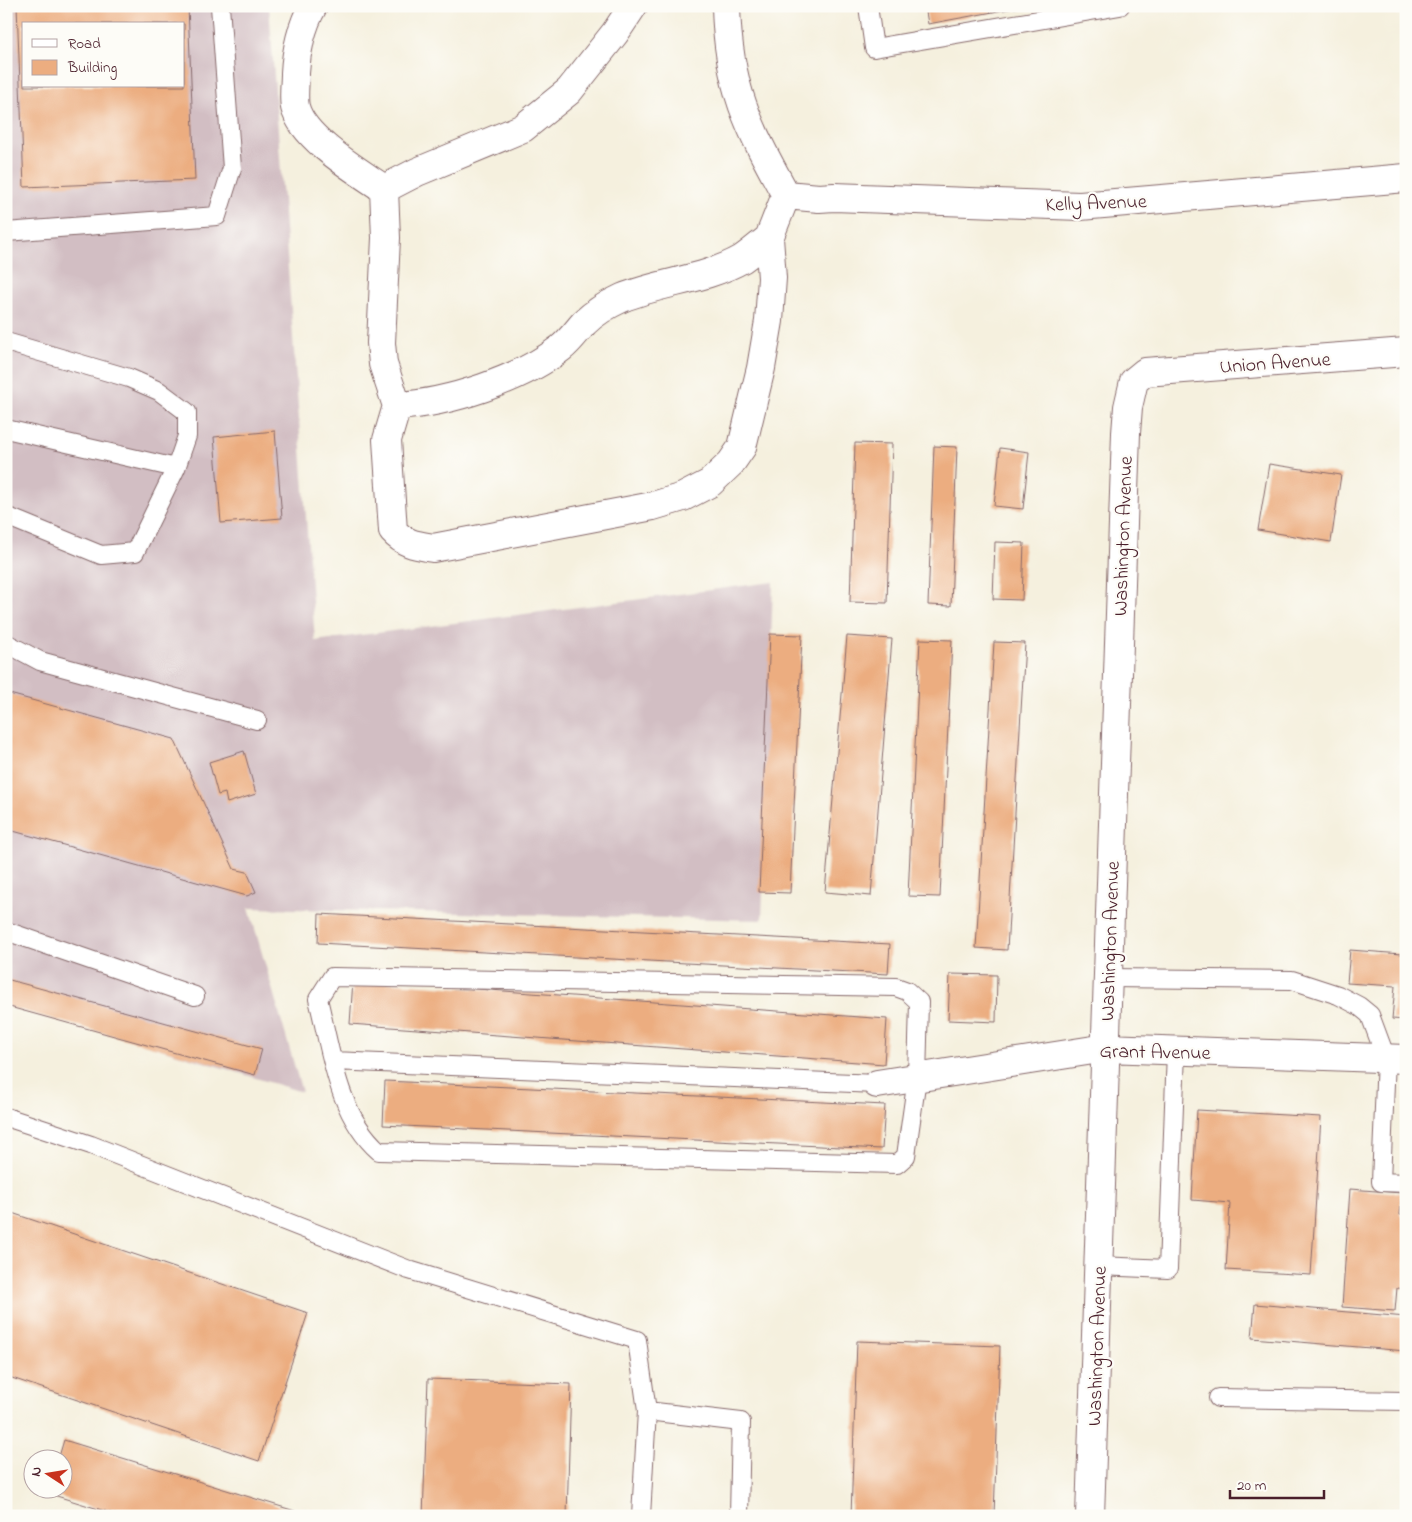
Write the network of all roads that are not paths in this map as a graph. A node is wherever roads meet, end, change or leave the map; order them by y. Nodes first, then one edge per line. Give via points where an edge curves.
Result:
1 (220, 6) edge
2 (312, 6) edge
3 (633, 6) edge
4 (726, 6) edge
5 (868, 6) edge
6 (1120, 6) edge
7 (1406, 178) edge
8 (384, 189) junction
9 (786, 195) junction
10 (6, 232) edge
11 (769, 238) junction
12 (6, 342) edge
13 (1406, 352) edge
14 (1144, 372) joint
15 (397, 406) junction
16 (6, 430) edge
17 (176, 468) junction
18 (6, 516) edge
19 (6, 643) edge
20 (257, 720) dead end
21 (6, 931) edge
22 (1108, 978) junction
23 (196, 996) dead end
24 (1106, 1048) junction
25 (1176, 1050) junction
26 (1396, 1058) edge
27 (334, 1061) junction
28 (917, 1078) junction
29 (877, 1084) joint
30 (6, 1117) edge
31 (1406, 1183) edge
32 (1099, 1266) junction
33 (1218, 1398) dead end
34 (1406, 1400) edge
35 (647, 1411) junction
36 (641, 1516) edge
37 (739, 1516) edge
38 (1090, 1516) edge

1 - 10 lane via 232,168 217,216
2 - 8 street via 298,51 295,107 304,125 325,146
3 - 8 street via 569,91 523,128
4 - 9 street via 730,61 740,103 754,137
5 - 6 lane via 874,48
7 - 9 street, Kelly Avenue via 1080,206
8 - 15 street via 386,238 381,343 383,364
9 - 11 street
11 - 15 street via 742,259 717,270 624,298 603,308 559,349 513,375 480,388 420,404
11 - 15 street via 772,278 769,321 742,447 710,483 683,497 653,506 433,548 411,544 393,531 388,440
12 - 17 lane via 128,378 159,391 187,412 187,436
13 - 14 street, Union Avenue
14 - 22 street, Washington Avenue via 1134,381 1126,433
16 - 17 lane
17 - 18 lane via 135,552 102,555
19 - 20 lane via 40,660
21 - 23 lane
22 - 24 street, Washington Avenue
22 - 26 lane via 1292,980 1338,995 1359,1006 1370,1015
24 - 25 street, Grant Avenue
24 - 28 street, Grant Avenue
24 - 32 street, Washington Avenue
25 - 26 street, Grant Avenue
25 - 32 lane via 1168,1269
26 - 31 lane via 1380,1182
27 - 28 lane via 344,1101 366,1139 379,1151 398,1152 896,1164 906,1156
27 - 28 lane via 318,999 332,977 841,988 879,986 907,991 919,1002
27 - 29 lane
28 - 29 street, Grant Avenue
30 - 35 lane via 91,1145 409,1270 637,1340
32 - 38 street, Washington Avenue
33 - 34 lane
35 - 36 lane
35 - 37 lane via 741,1422

